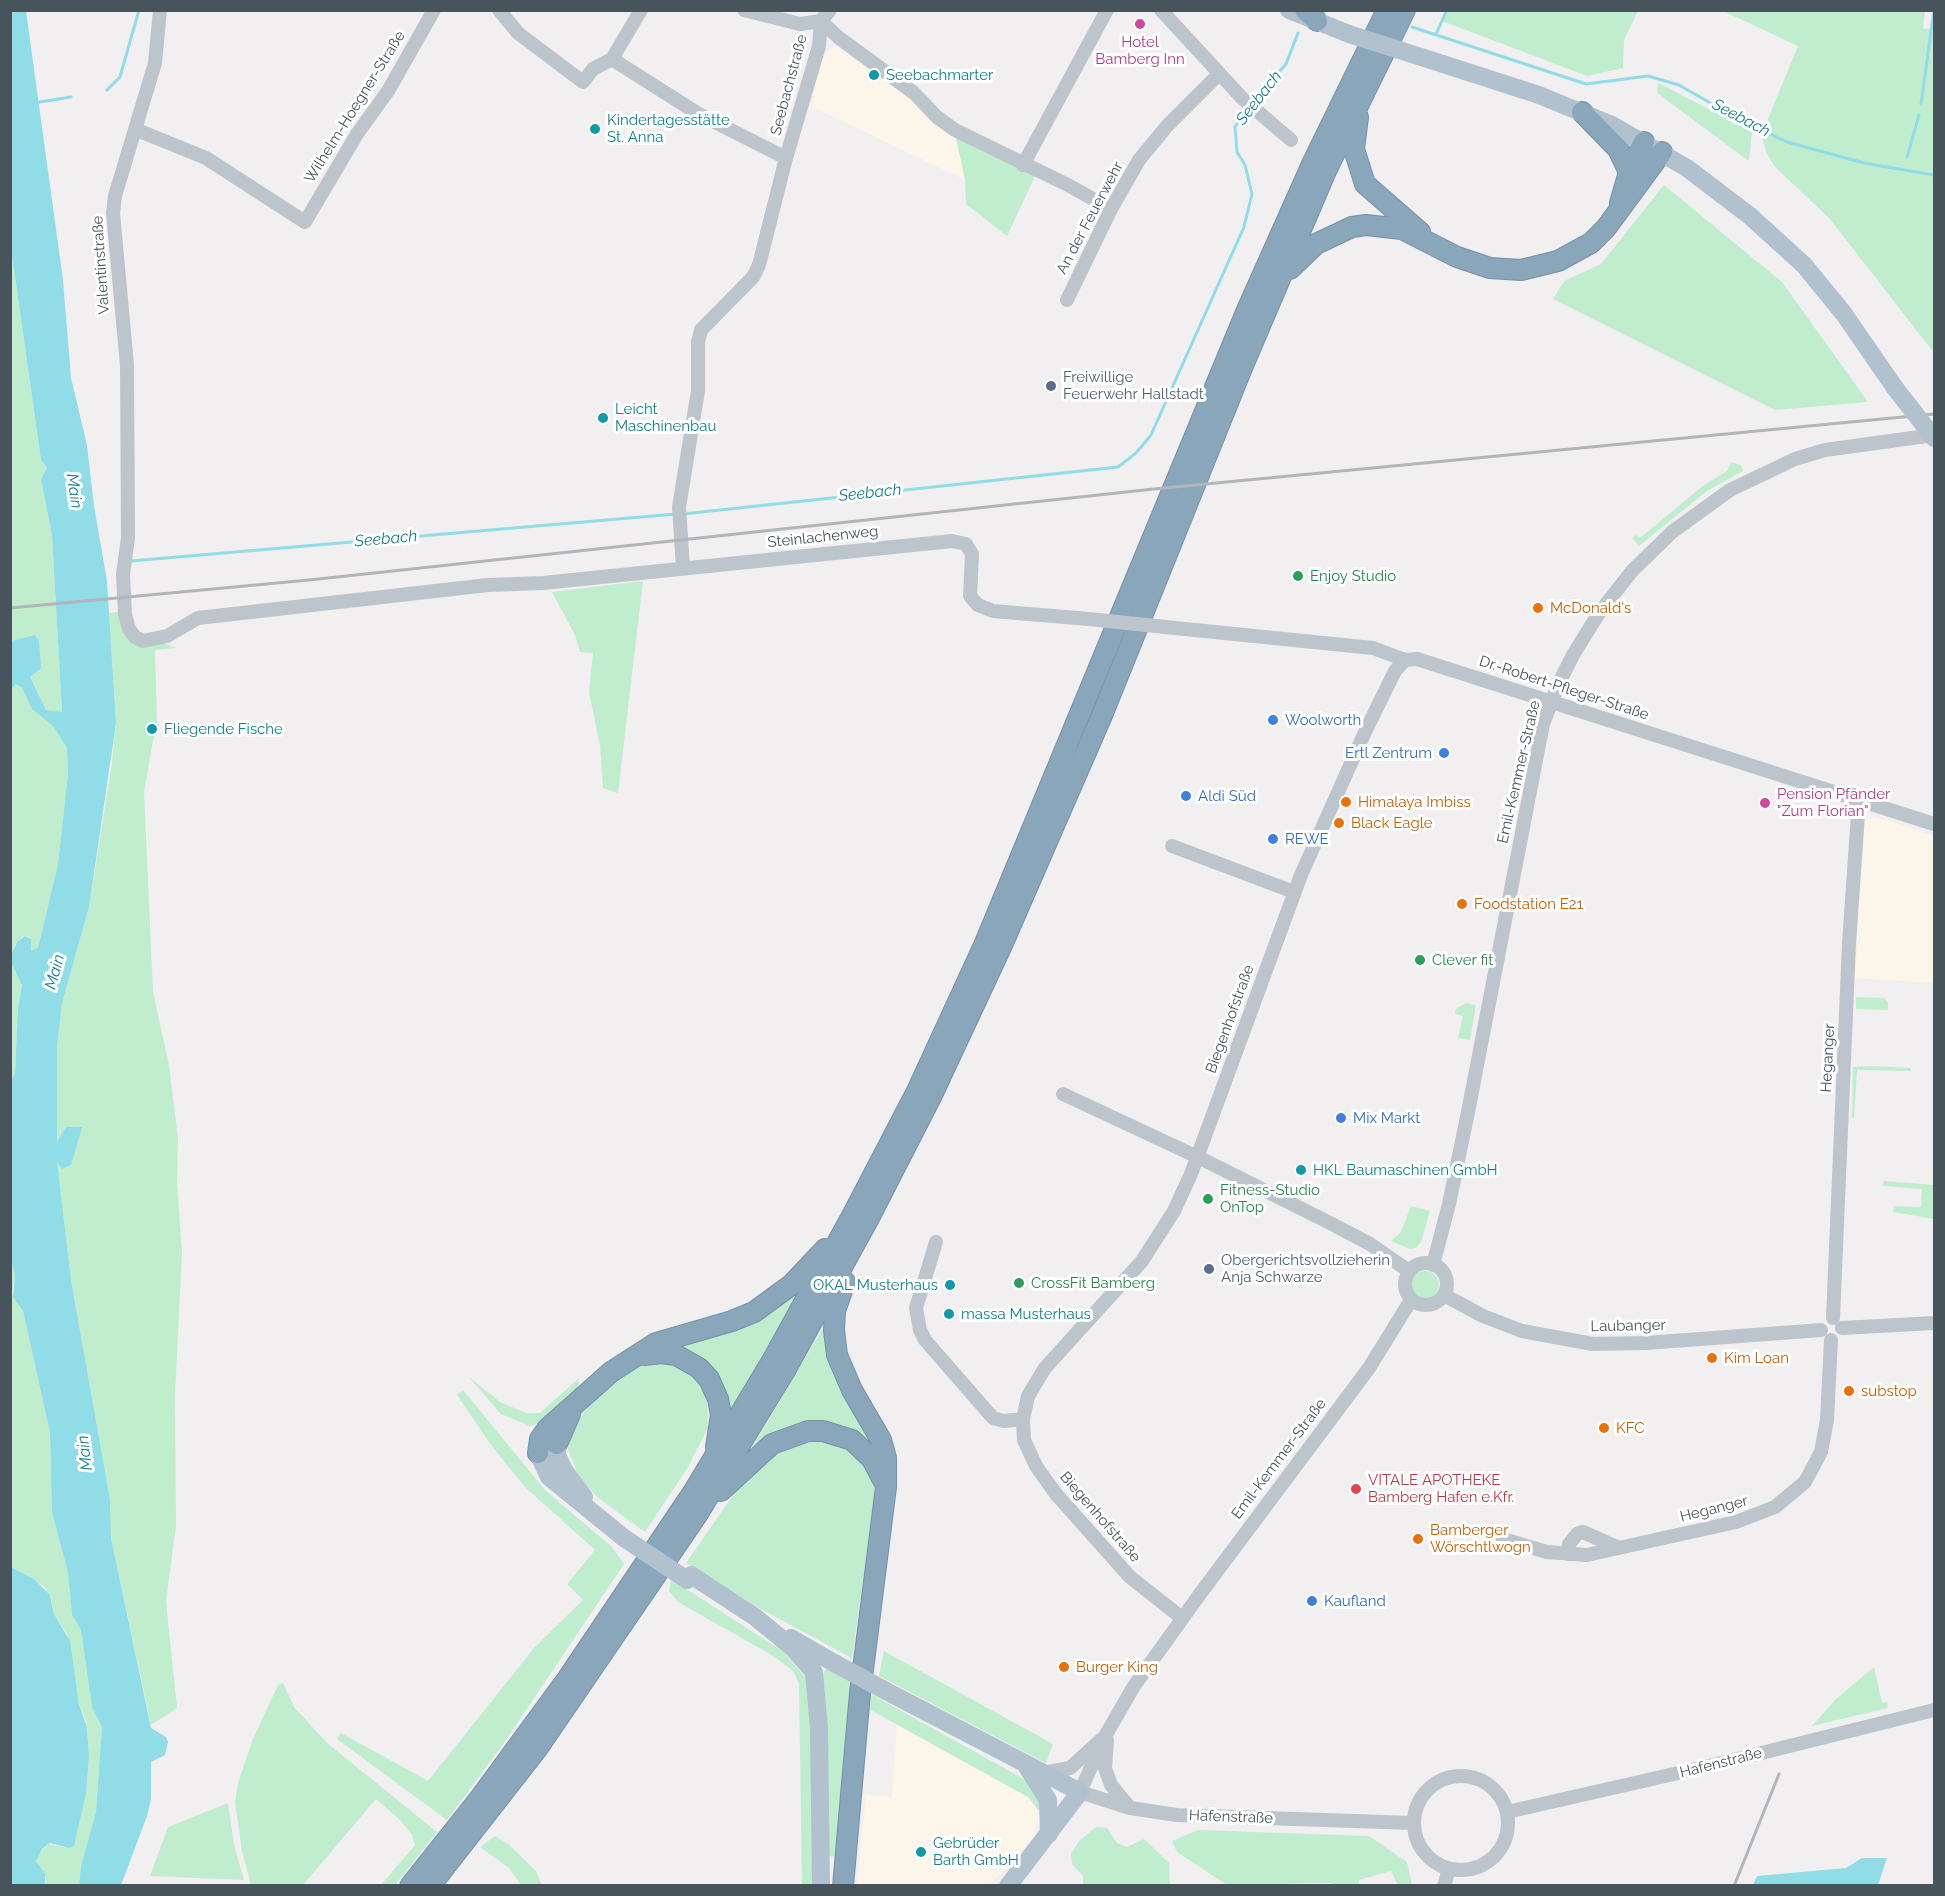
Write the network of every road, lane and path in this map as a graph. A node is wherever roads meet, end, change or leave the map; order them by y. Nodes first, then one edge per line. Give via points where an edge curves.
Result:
1 (160, 10) edge
2 (434, 10) edge
3 (499, 10) edge
4 (641, 10) edge
5 (744, 10) edge
6 (1107, 10) edge
7 (1161, 10) edge
8 (1289, 10) edge
9 (1380, 10) edge
10 (1388, 10) edge
11 (1405, 10) edge
12 (825, 16) edge
13 (1311, 16) edge
14 (1371, 42) junction
15 (612, 60) junction
16 (1219, 74) junction
17 (1363, 94) junction
18 (1582, 112) junction
19 (137, 130) junction
20 (1291, 140) dead end
21 (1644, 142) junction
22 (1662, 152) junction
23 (786, 158) junction
24 (1023, 165) junction
25 (1629, 172) junction
26 (1111, 209) junction
27 (1617, 215) junction
28 (1431, 242) junction
29 (1278, 286) junction
30 (1067, 300) dead end
31 (1935, 437) edge
32 (966, 544) joint
33 (682, 567) junction
34 (1405, 660) junction
35 (1551, 700) junction
36 (1859, 800) junction
37 (1935, 824) edge
38 (1172, 846) dead end
39 (1294, 892) junction
40 (1063, 1094) dead end
41 (1198, 1157) junction
42 (861, 1216) junction
43 (936, 1242) dead end
44 (1433, 1265) junction
45 (1409, 1271) junction
46 (1444, 1295) junction
47 (1411, 1300) junction
48 (1837, 1323) junction
49 (1935, 1323) edge
50 (1821, 1330) junction
51 (1831, 1340) junction
52 (632, 1357) junction
53 (574, 1407) junction
54 (1023, 1419) junction
55 (557, 1444) joint
56 (538, 1453) joint
57 (713, 1459) junction
58 (886, 1487) junction
59 (697, 1515) junction
60 (626, 1536) junction
61 (1503, 1539) dead end
62 (1619, 1548) junction
63 (1568, 1554) junction
64 (755, 1617) junction
65 (1182, 1618) junction
66 (1935, 1710) edge
67 (1107, 1733) junction
68 (1024, 1764) junction
69 (1043, 1773) junction
70 (1080, 1792) junction
71 (1130, 1808) junction
72 (1506, 1812) junction
73 (1413, 1823) junction
74 (1049, 1834) junction
75 (1449, 1869) junction
76 (410, 1886) edge
77 (430, 1886) edge
78 (821, 1886) edge
79 (843, 1886) edge
80 (1008, 1886) edge
81 (1444, 1886) edge

1 - 19 street, Valentinstraße via 155,63
2 - 19 street, Wilhelm-Hoegner-Straße via 305,222 206,158
3 - 15 street via 518,33 583,82 593,69
4 - 15 street
5 - 12 street, Seebachstraße via 800,24
6 - 24 street
7 - 16 street
8 - 13 main road
9 - 14 highway
10 - 14 highway
11 - 17 highway
12 - 23 street, Seebachstraße
12 - 24 street via 838,37 914,93 948,125
13 - 18 main road, bridge via 1349,34 1499,81
14 - 42 highway via 1247,310 985,943
15 - 23 street via 721,127
16 - 20 street
16 - 26 street, An der Feuerwehr via 1139,160
17 - 28 highway via 1354,149 1365,184
17 - 29 highway
18 - 21 main road
18 - 25 highway via 1618,150
19 - 33 street, Valentinstraße via 112,213 127,365 125,614 135,637 143,641 167,636 198,618
21 - 22 main road
21 - 25 highway
22 - 27 highway
22 - 31 main road, bridge via 1750,216 1804,265
23 - 33 street, Seebachstraße via 763,253 753,277 701,330 698,391 679,514
24 - 26 street
25 - 27 highway
26 - 30 street, An der Feuerwehr
27 - 28 highway via 1591,243 1574,254 1521,270 1476,264
28 - 29 highway via 1388,225 1352,227 1316,244
29 - 42 highway via 1002,945 931,1097
31 - 35 street, Emil-Kemmer-Straße via 1856,444 1795,459 1743,482 1710,503 1654,549 1620,586 1573,655
32 - 33 street, Steinlachenweg via 943,541
32 - 34 street, Dr.-Robert-Pfleger-Straße, bridge via 973,559 970,596 978,605 993,611 1373,648
34 - 35 street, Dr.-Robert-Pfleger-Straße via 1417,659
34 - 39 street, Biegenhofstraße via 1395,671 1365,732
35 - 36 street, Dr.-Robert-Pfleger-Straße
35 - 44 street, Emil-Kemmer-Straße via 1531,781 1466,1123
36 - 37 street, Dr.-Robert-Pfleger-Straße
36 - 48 street, Heganger via 1850,930
38 - 39 street
39 - 41 street, Biegenhofstraße
40 - 41 street
41 - 45 street via 1355,1236
41 - 54 street, Biegenhofstraße via 1156,1240 1128,1278 1045,1368 1028,1396
42 - 52 highway via 772,1300 732,1321 656,1343
42 - 57 highway
42 - 58 highway via 834,1330 842,1371 881,1440 886,1458
42 - 59 highway via 786,1369
43 - 54 street via 916,1308 920,1330 993,1418
44 - 45 street via 1420,1264
44 - 46 street via 1444,1275
45 - 47 street via 1405,1286
46 - 47 street via 1430,1305
46 - 50 street, Laubanger via 1522,1331 1593,1344
47 - 65 street, Emil-Kemmer-Straße via 1369,1368
48 - 49 street
48 - 50 street via 1823,1323
48 - 51 street via 1838,1337
50 - 51 street
51 - 62 street, Heganger via 1825,1438 1812,1470 1791,1496 1757,1516
52 - 53 highway
52 - 57 highway via 676,1355 699,1368 709,1379 721,1415
53 - 55 highway
53 - 56 highway via 547,1429 540,1439
54 - 65 street, Biegenhofstraße via 1027,1451 1056,1494 1130,1577
55 - 60 main road via 557,1455 575,1488
56 - 60 main road via 549,1477
57 - 76 highway via 568,1678
58 - 59 highway via 872,1459 852,1440 836,1433 808,1431 772,1444 757,1455
58 - 79 highway via 860,1693
59 - 77 highway via 537,1749
60 - 64 main road
61 - 63 street, Heganger
62 - 63 street, Heganger via 1587,1555
62 - 63 street via 1583,1532 1569,1544
64 - 68 main road, bridge
64 - 78 main road via 808,1663 816,1682
65 - 67 street, Emil-Kemmer-Straße
66 - 72 street, Hafenstraße
67 - 69 street via 1070,1768
67 - 70 street
67 - 71 street via 1105,1768 1111,1785
68 - 69 main road
68 - 74 main road via 1048,1800
69 - 70 main road
70 - 71 street, Hafenstraße
70 - 74 main road
71 - 73 street, Hafenstraße
72 - 73 street via 1493,1788 1468,1776 1455,1776 1430,1787 1418,1804
72 - 75 street via 1506,1832 1498,1851 1477,1868
73 - 75 street via 1415,1836 1428,1857
74 - 80 main road
75 - 81 street

